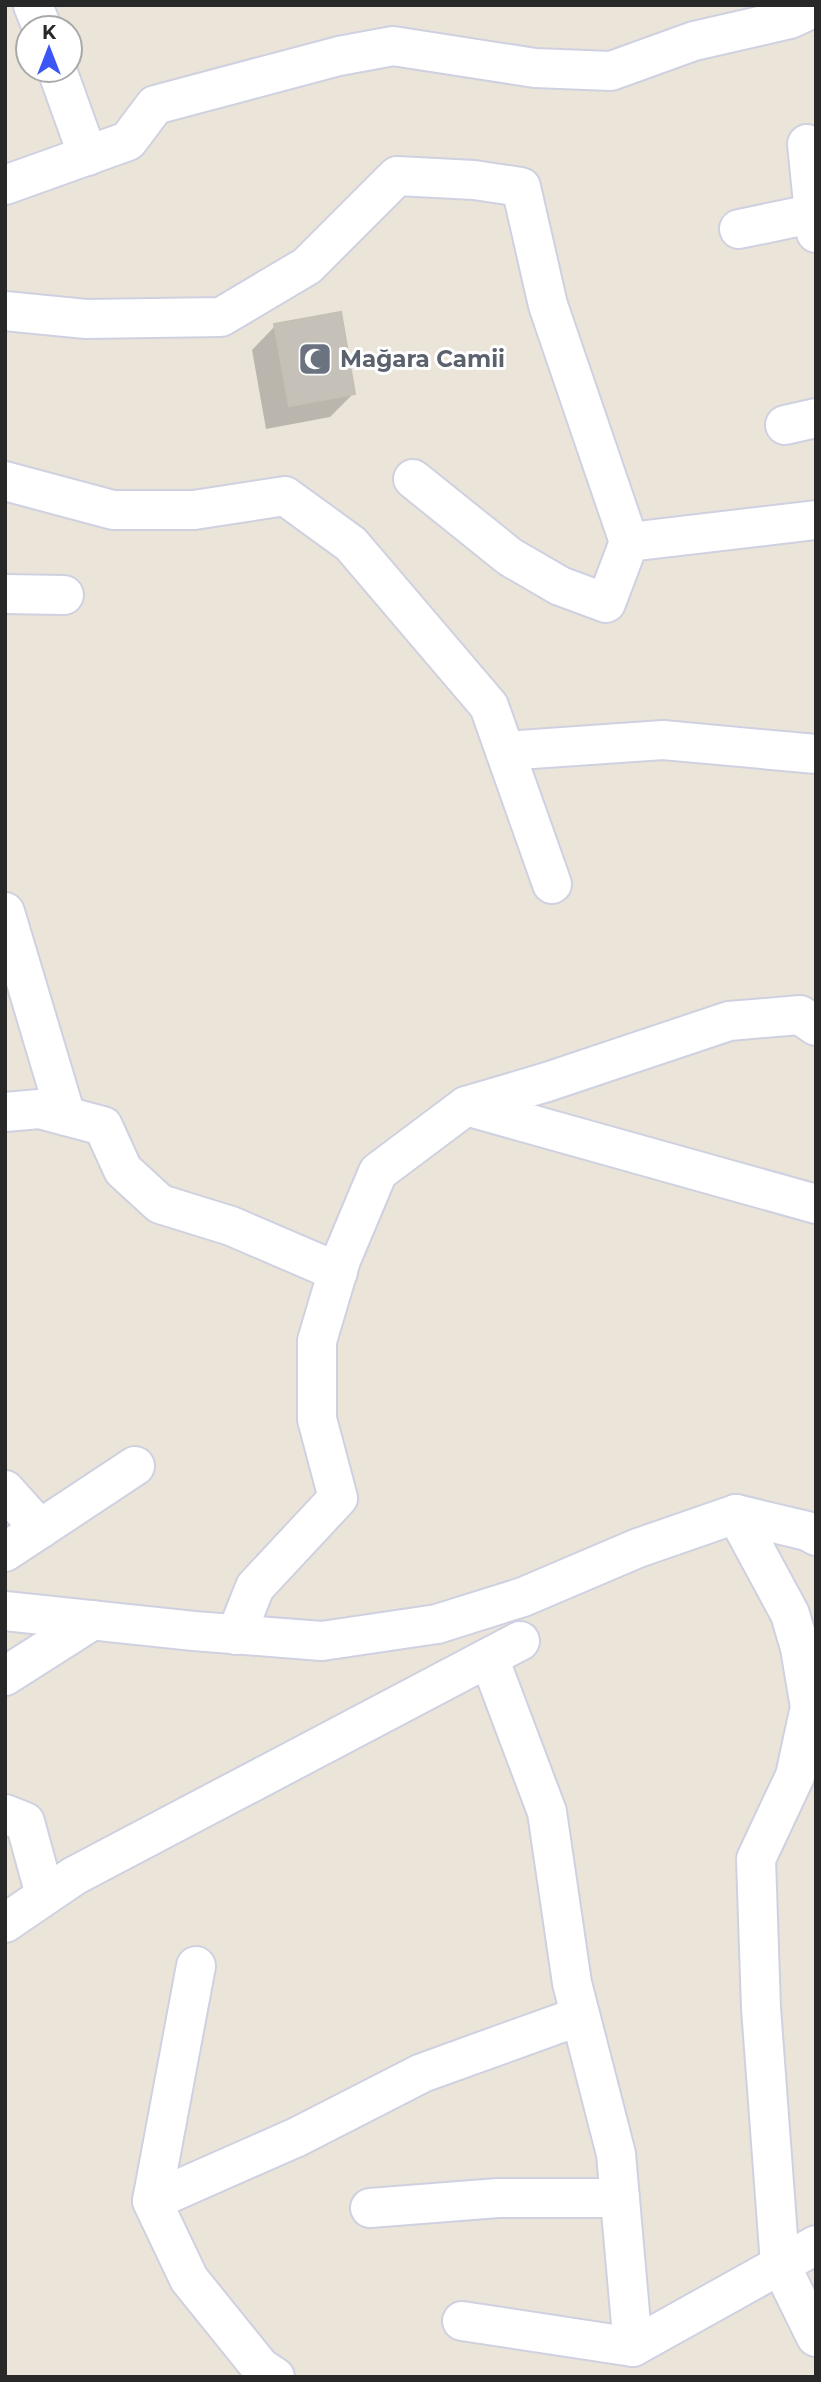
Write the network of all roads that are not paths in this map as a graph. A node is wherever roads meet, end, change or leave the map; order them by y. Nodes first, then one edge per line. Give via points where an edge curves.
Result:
1 (816, 7) edge
2 (62, 84) edge
3 (807, 144) dead end
4 (88, 156) junction
5 (5, 185) edge
6 (815, 219) edge
7 (739, 229) dead end
8 (5, 311) edge
9 (413, 478) dead end
10 (5, 481) edge
11 (816, 520) edge
12 (629, 542) junction
13 (5, 594) edge
14 (64, 596) dead end
15 (505, 751) junction
16 (816, 754) edge
17 (552, 884) dead end
18 (5, 912) edge
19 (816, 1027) edge
20 (466, 1106) junction
21 (5, 1112) edge
22 (66, 1116) junction
23 (816, 1204) edge
24 (338, 1272) junction
25 (135, 1466) dead end
26 (5, 1490) edge
27 (736, 1514) junction
28 (40, 1529) junction
29 (816, 1536) edge
30 (5, 1552) edge
31 (5, 1611) edge
32 (93, 1620) junction
33 (236, 1635) junction
34 (5, 1675) edge
35 (5, 1814) edge
36 (45, 1895) junction
37 (5, 1923) edge
38 (196, 1966) dead end
39 (580, 2016) junction
40 (620, 2198) junction
41 (152, 2201) junction
42 (370, 2208) dead end
43 (816, 2245) edge
44 (780, 2264) junction
45 (461, 2320) dead end
46 (816, 2337) edge
47 (633, 2347) junction
48 (275, 2377) edge

1 - 4 street via 790,19 694,41 611,71 535,68 393,46 339,56 155,105 128,141
2 - 4 street
3 - 6 street
4 - 5 street
6 - 7 street
8 - 12 street via 86,319 221,317 307,266 397,176 521,187 548,305
9 - 12 street via 510,557 560,586 606,603
10 - 15 street via 113,510 194,510 285,496 351,544 489,706
11 - 12 street
13 - 14 street
15 - 16 street via 663,740
15 - 17 street
18 - 22 street
19 - 20 street via 800,1016 729,1021
20 - 23 street
20 - 24 street via 378,1172
21 - 22 street via 39,1109
22 - 24 street via 103,1126 123,1170 160,1204 231,1226
24 - 33 street via 317,1341 317,1419 338,1498 255,1587
25 - 28 street
26 - 28 street
27 - 29 street
27 - 33 street via 638,1548 523,1597 437,1624 321,1641
27 - 44 street via 790,1614 810,1707 795,1776 756,1859 761,2008
28 - 30 street
31 - 32 street
32 - 33 street
32 - 34 street
35 - 36 street via 25,1822
36 - 37 street
36 - 39 street via 504,1649 547,1812
38 - 41 street
39 - 40 street via 616,2154
39 - 41 street via 422,2073 297,2137
40 - 42 street via 498,2198
40 - 47 street
41 - 48 street via 189,2279 260,2367
43 - 44 street
44 - 46 street
44 - 47 street
45 - 47 street

